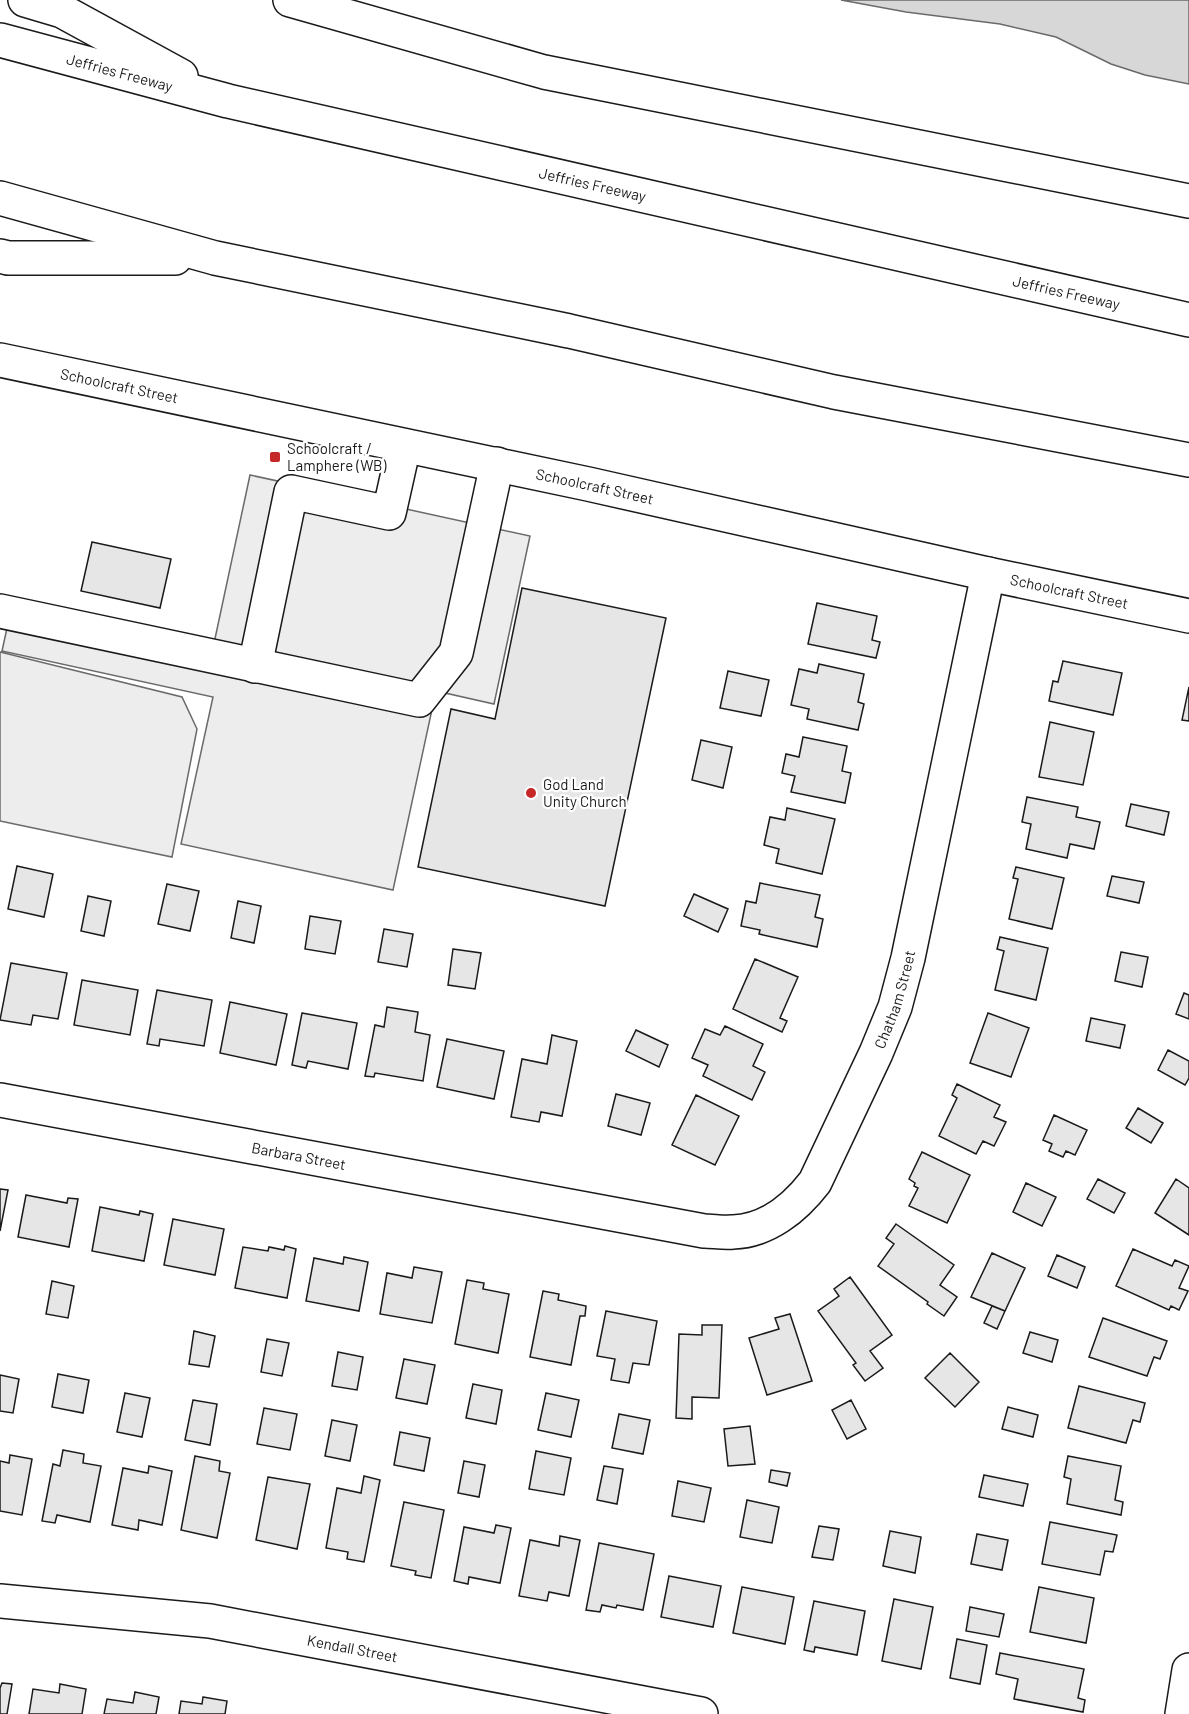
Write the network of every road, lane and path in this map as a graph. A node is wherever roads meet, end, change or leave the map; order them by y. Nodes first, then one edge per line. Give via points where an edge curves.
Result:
1 (25, 0) edge
2 (290, 0) edge
3 (0, 40) edge
4 (228, 101) junction
5 (0, 198) edge
6 (1189, 201) edge
7 (0, 256) edge
8 (215, 258) junction
9 (1189, 320) edge
10 (0, 360) edge
11 (404, 446) junction
12 (1189, 460) edge
13 (496, 464) junction
14 (988, 574) junction
15 (0, 611) edge
16 (1189, 616) edge
17 (255, 666) junction
18 (0, 1100) edge
19 (599, 1212) joint
20 (0, 1601) edge
21 (1189, 1670) edge
22 (700, 1714) edge
23 (1182, 1714) edge

1 - 4 main road via 62,10
2 - 6 main road via 544,72
3 - 4 main road, Jeffries Freeway
4 - 9 main road, Jeffries Freeway
5 - 8 main road
7 - 8 main road
8 - 12 main road via 569,331 834,392
10 - 11 main road, Schoolcraft Street
11 - 13 main road, Schoolcraft Street
11 - 17 main road via 389,513 291,492
13 - 14 main road, Schoolcraft Street
13 - 17 main road via 456,653 418,700
14 - 16 main road, Schoolcraft Street
14 - 19 main road, Chatham Street via 895,1007 815,1182 790,1210 764,1225 734,1232 704,1231
15 - 17 main road
18 - 19 main road, Barbara Street
20 - 22 main road, Kendall Street via 210,1622
21 - 23 main road

